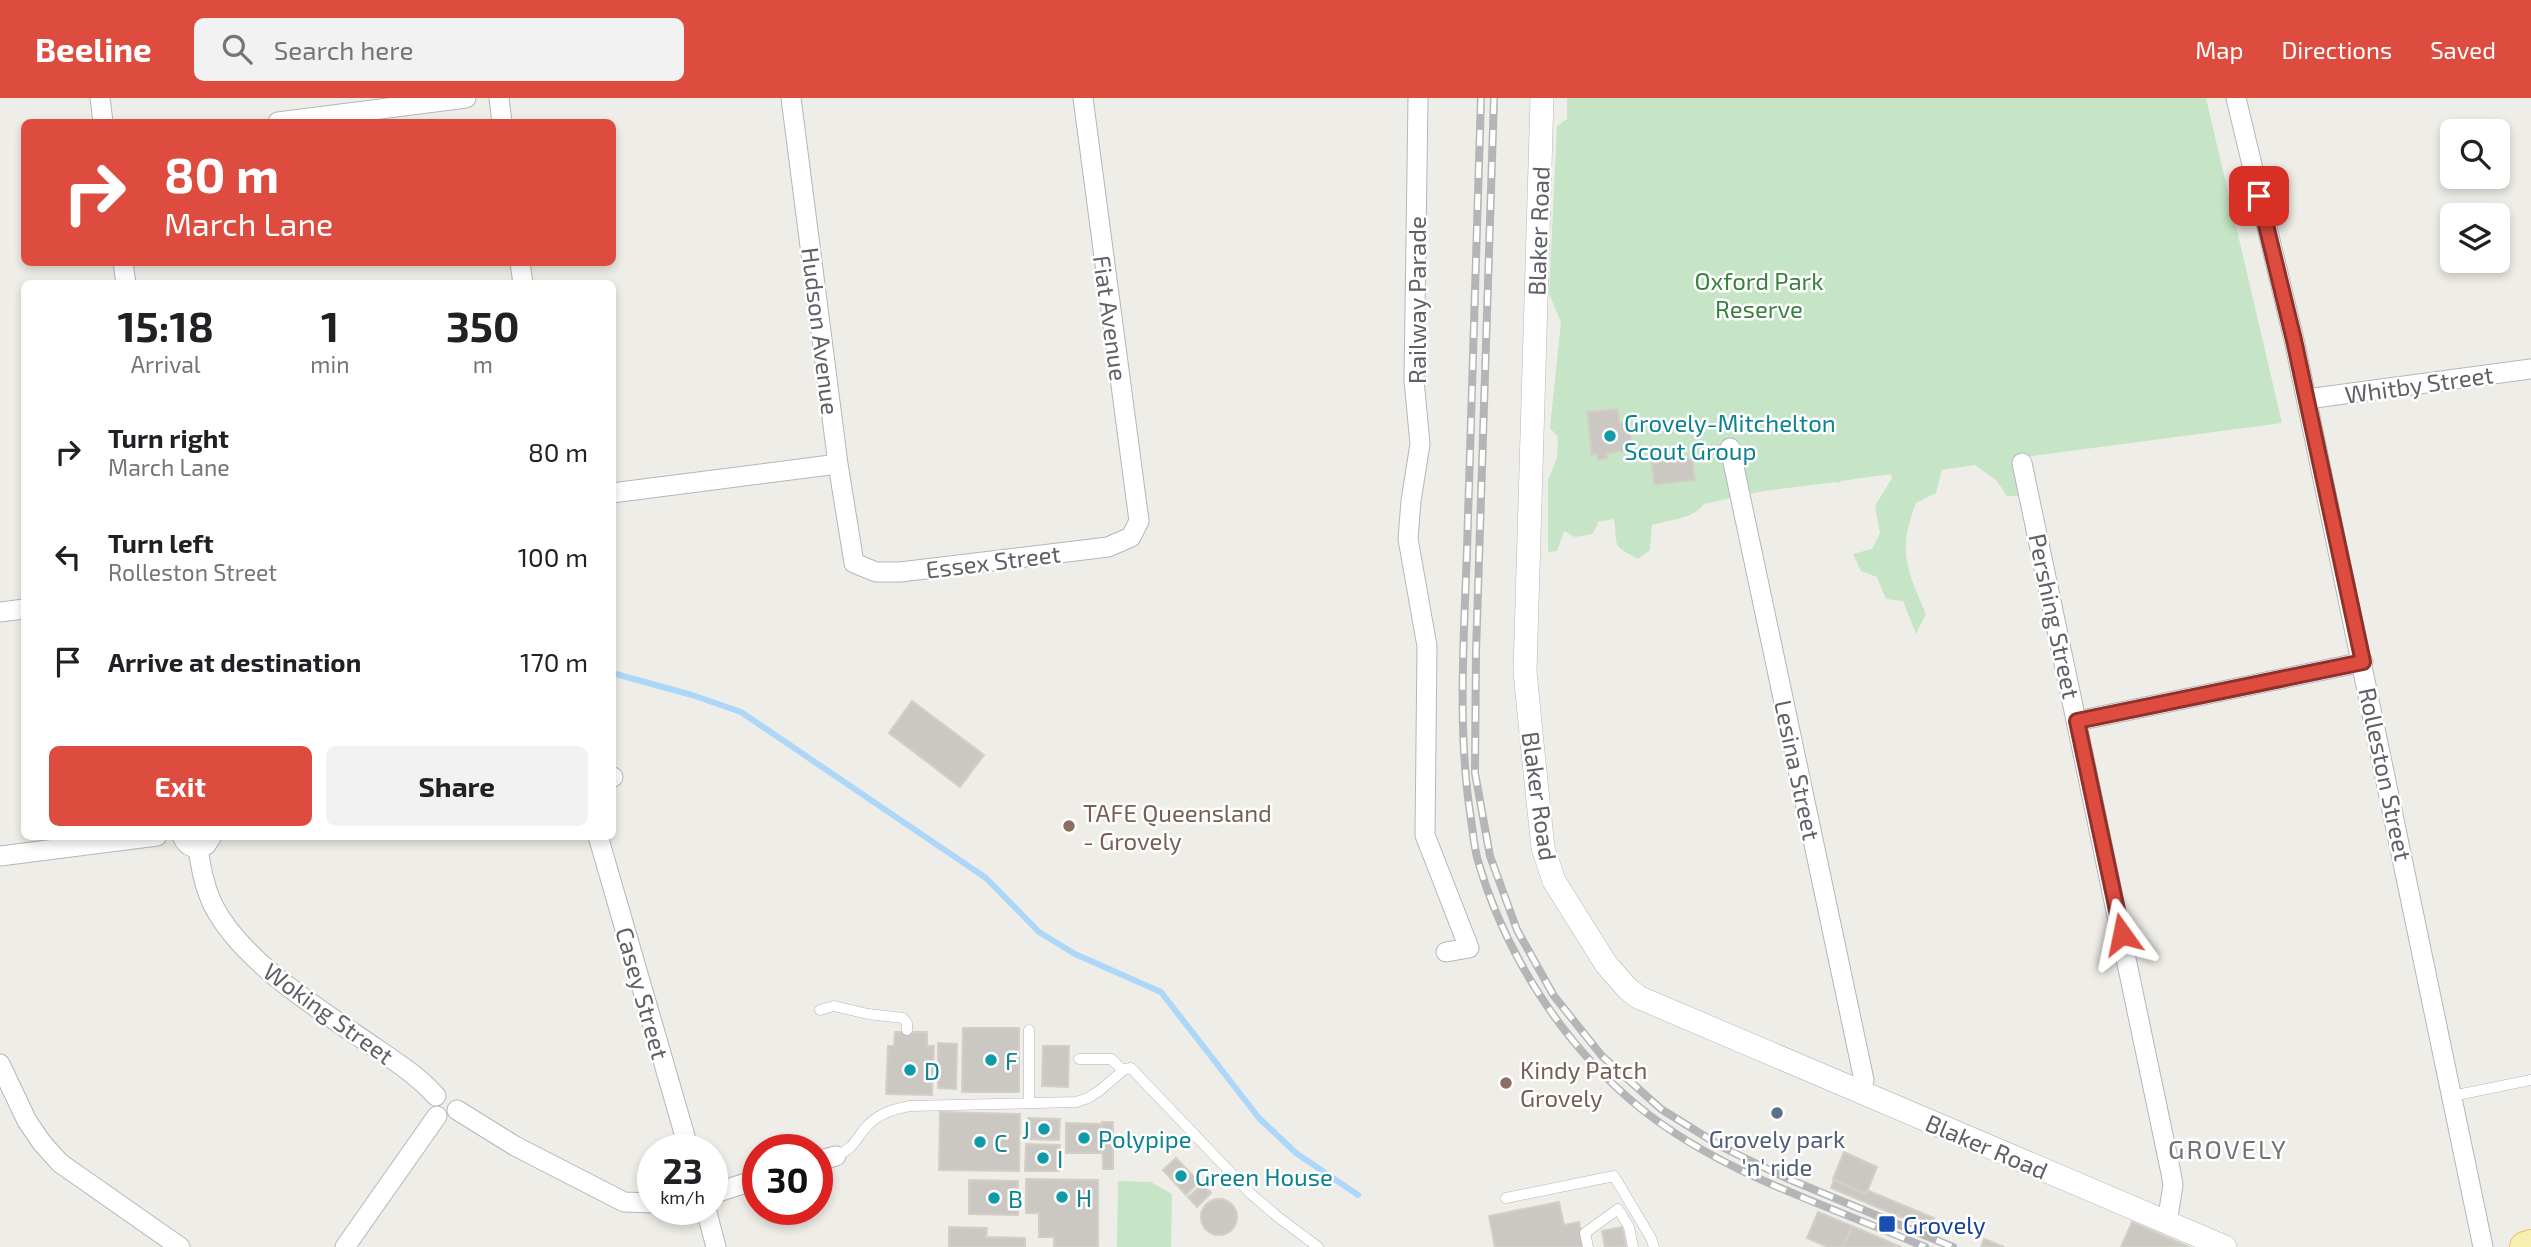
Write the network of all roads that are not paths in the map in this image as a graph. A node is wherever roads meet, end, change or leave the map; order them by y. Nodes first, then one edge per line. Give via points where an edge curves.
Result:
1 (100, 98) edge
2 (466, 98) edge
3 (499, 98) edge
4 (791, 98) edge
5 (1083, 98) edge
6 (1418, 98) edge
7 (1542, 98) edge
8 (2237, 98) edge
9 (103, 119) edge
10 (302, 119) edge
11 (502, 119) edge
12 (2531, 369) edge
13 (2307, 399) junction
14 (1730, 448) dead end
15 (2022, 463) dead end
16 (838, 464) junction
17 (616, 492) edge
18 (1131, 537) joint
19 (854, 563) joint
20 (21, 609) edge
21 (0, 612) edge
22 (2363, 662) junction
23 (2077, 721) junction
24 (126, 840) edge
25 (184, 840) edge
26 (599, 840) edge
27 (205, 842) edge
28 (0, 856) edge
29 (1446, 952) dead end
30 (820, 1010) dead end
31 (907, 1030) dead end
32 (1028, 1030) dead end
33 (1079, 1059) dead end
34 (0, 1064) edge
35 (1124, 1070) junction
36 (2531, 1080) edge
37 (1860, 1092) junction
38 (436, 1096) junction
39 (2452, 1096) junction
40 (1029, 1103) junction
41 (457, 1110) junction
42 (437, 1116) junction
43 (684, 1134) edge
44 (833, 1156) edge
45 (1506, 1198) dead end
46 (637, 1202) edge
47 (2168, 1223) junction
48 (710, 1225) edge
49 (2531, 1245) edge
50 (180, 1247) edge
51 (345, 1247) edge
52 (716, 1247) edge
53 (1318, 1247) edge
54 (1588, 1247) edge
55 (1633, 1247) edge
56 (1654, 1247) edge
57 (2225, 1247) edge
58 (2483, 1247) edge
59 (2525, 1247) edge

1 - 9 street
2 - 10 street
3 - 11 street
4 - 16 street, Hudson Avenue
5 - 18 street, Fiat Avenue via 1139,520
6 - 29 street, Railway Parade via 1414,380 1420,444 1408,539 1427,646 1425,835 1469,948
7 - 37 street, Blaker Road via 1525,671 1543,848 1554,881 1599,952 1638,997
8 - 13 street, Rolleston Street
12 - 13 street, Whitby Street
13 - 22 street, Rolleston Street
14 - 37 street, Lesina Street via 1864,1080
15 - 23 street, Pershing Street
16 - 17 street
16 - 19 street, Hudson Avenue
18 - 19 street, Essex Street via 1108,547 900,572 876,572
20 - 21 street
22 - 23 street
22 - 39 street, Rolleston Street
23 - 47 street, Pershing Street via 2171,1173
24 - 28 street
25 - 27 street via 188,846
26 - 43 street, Casey Street
27 - 38 street, Woking Street via 204,882 231,931 269,972 413,1074
30 - 31 lane via 834,1006 903,1018
32 - 40 lane
33 - 35 lane via 1111,1059
34 - 50 street via 27,1121 60,1163
35 - 40 lane via 1088,1098
35 - 53 lane via 1134,1069 1251,1194
36 - 39 lane
37 - 47 street, Blaker Road
38 - 41 street via 451,1094 457,1100
38 - 42 street via 432,1105
39 - 58 street, Rolleston Street
40 - 44 lane via 909,1105 880,1115 850,1149
41 - 42 street via 447,1119
41 - 46 street via 515,1146 624,1202
42 - 51 street
45 - 56 lane via 1614,1176
47 - 57 street, Blaker Road
48 - 52 street
49 - 59 main road
54 - 55 lane via 1585,1233 1618,1209 1629,1227

